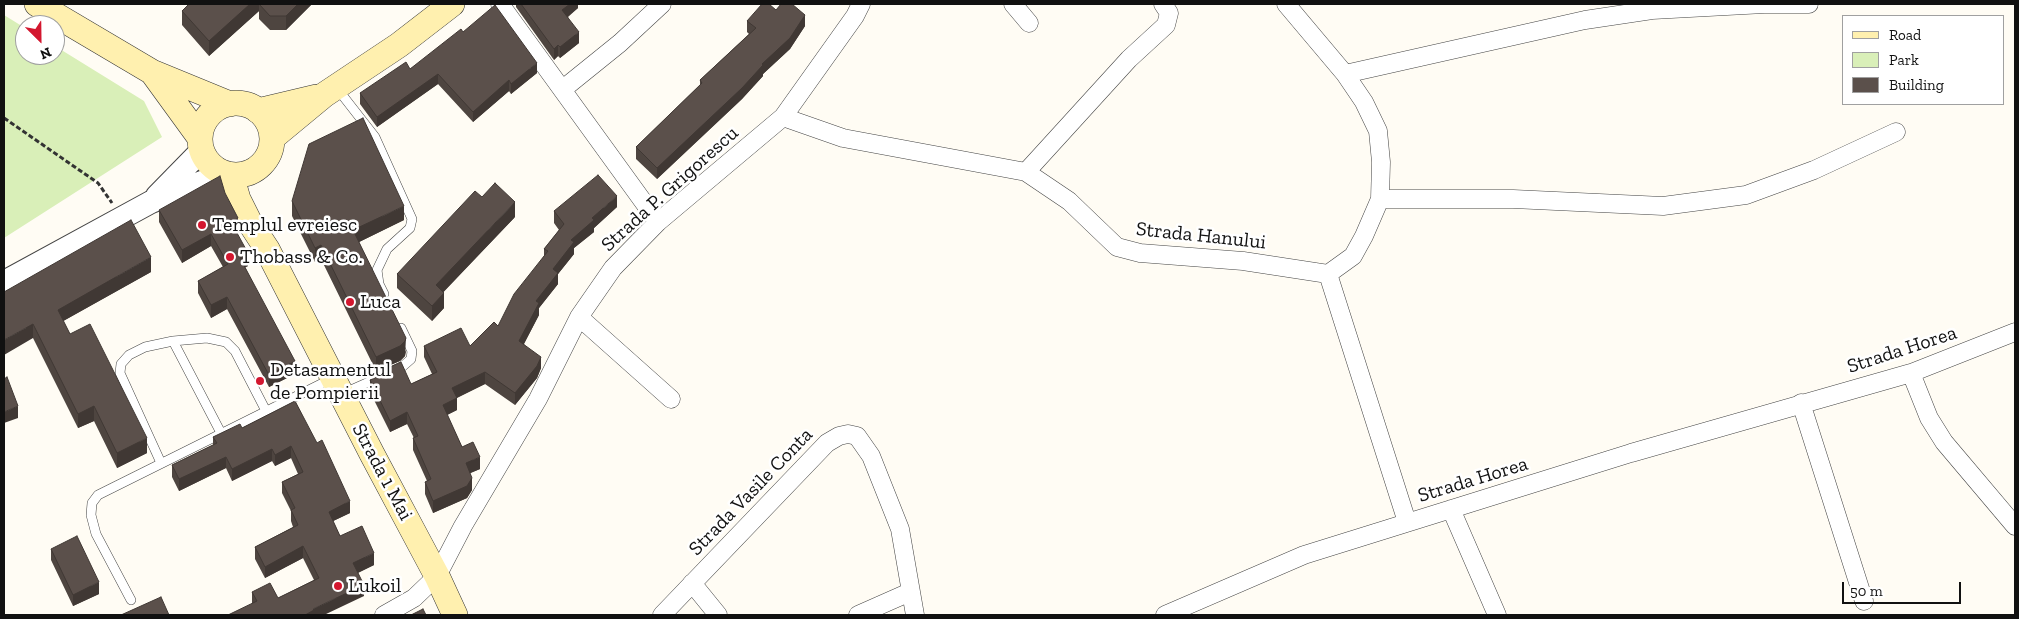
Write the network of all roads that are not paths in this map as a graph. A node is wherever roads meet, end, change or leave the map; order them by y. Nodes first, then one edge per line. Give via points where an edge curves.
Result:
1 (37, 4) edge
2 (452, 4) edge
3 (500, 4) edge
4 (662, 4) edge
5 (862, 4) edge
6 (1013, 4) edge
7 (1163, 4) edge
8 (1286, 4) edge
9 (1809, 4) edge
10 (1029, 23) dead end
11 (152, 72) junction
12 (1345, 74) junction
13 (563, 89) junction
14 (330, 91) junction
15 (230, 104) junction
16 (258, 111) junction
17 (783, 117) junction
18 (1896, 132) dead end
19 (272, 138) junction
20 (201, 144) junction
21 (258, 168) junction
22 (1026, 172) junction
23 (228, 174) junction
24 (1380, 199) junction
25 (151, 202) junction
26 (658, 222) junction
27 (267, 249) junction
28 (1328, 274) junction
29 (7, 276) edge
30 (388, 301) edge
31 (579, 317) junction
32 (396, 318) edge
33 (2015, 332) edge
34 (173, 341) junction
35 (1911, 373) junction
36 (337, 386) junction
37 (671, 398) dead end
38 (1801, 403) junction
39 (266, 411) junction
40 (221, 434) junction
41 (161, 463) junction
42 (1451, 509) junction
43 (1407, 522) junction
44 (2015, 526) edge
45 (437, 576) junction
46 (692, 583) junction
47 (910, 592) junction
48 (131, 600) dead end
49 (1864, 601) dead end
50 (384, 615) edge
51 (455, 615) edge
52 (662, 615) edge
53 (718, 615) edge
54 (858, 615) edge
55 (915, 615) edge
56 (1165, 615) edge
57 (1497, 615) edge

1 - 11 main road
2 - 14 main road via 399,45
3 - 13 street
4 - 13 street
5 - 17 street, Strada P. Grigorescu
6 - 10 street
7 - 22 street via 1169,13 1166,25 1129,59
8 - 12 street
9 - 12 street via 1652,10 1585,20
11 - 15 main road
11 - 20 main road
12 - 24 street via 1378,131
13 - 26 street
14 - 16 main road
14 - 19 main road
14 - 30 lane via 375,137 412,219 410,228 387,249 376,270
15 - 16 main road via 250,106
15 - 20 main road via 209,116 203,126
16 - 19 main road via 268,123
17 - 22 street, Strada Hanului via 843,138
17 - 26 street, Strada P. Grigorescu
18 - 24 street via 1814,170 1746,195 1663,206 1512,199
19 - 21 main road via 266,159
20 - 23 main road via 207,160
20 - 25 street
21 - 23 main road via 248,173
21 - 27 main road, Strada 1 Mai via 256,195
22 - 28 street, Strada Hanului via 1069,201 1117,247 1140,253 1243,261
23 - 25 street
23 - 27 main road, Strada 1 Mai via 250,223
24 - 28 street via 1353,256
25 - 29 street
26 - 31 street, Strada P. Grigorescu via 613,268
27 - 36 main road, Strada 1 Mai
28 - 43 street
31 - 37 street
31 - 45 street, Strada P. Grigorescu via 538,399
32 - 36 lane via 412,352 411,359 403,366
33 - 35 street, Strada Horea
34 - 39 lane via 207,338 226,342 235,351
34 - 40 lane
34 - 41 lane via 145,347 129,355 121,364 120,374
35 - 38 street, Strada Horea
35 - 44 street via 1929,418 1944,442
36 - 39 lane
36 - 45 main road, Strada 1 Mai
38 - 42 street, Strada Horea
38 - 49 street
39 - 40 lane
40 - 41 lane
41 - 48 lane via 98,495 92,503 91,516 96,534
42 - 43 street, Strada Horea
42 - 57 street
43 - 56 street, Strada Horea via 1304,555
45 - 50 street, Strada P. Grigorescu via 414,598
45 - 51 main road, Strada 1 Mai
46 - 47 street, Strada Vasile Conta via 827,443 848,434 857,436 871,456 900,529
46 - 52 street, Strada Vasile Conta
46 - 53 street, Strada Vasile Conta
47 - 54 street
47 - 55 street, Strada Vasile Conta

